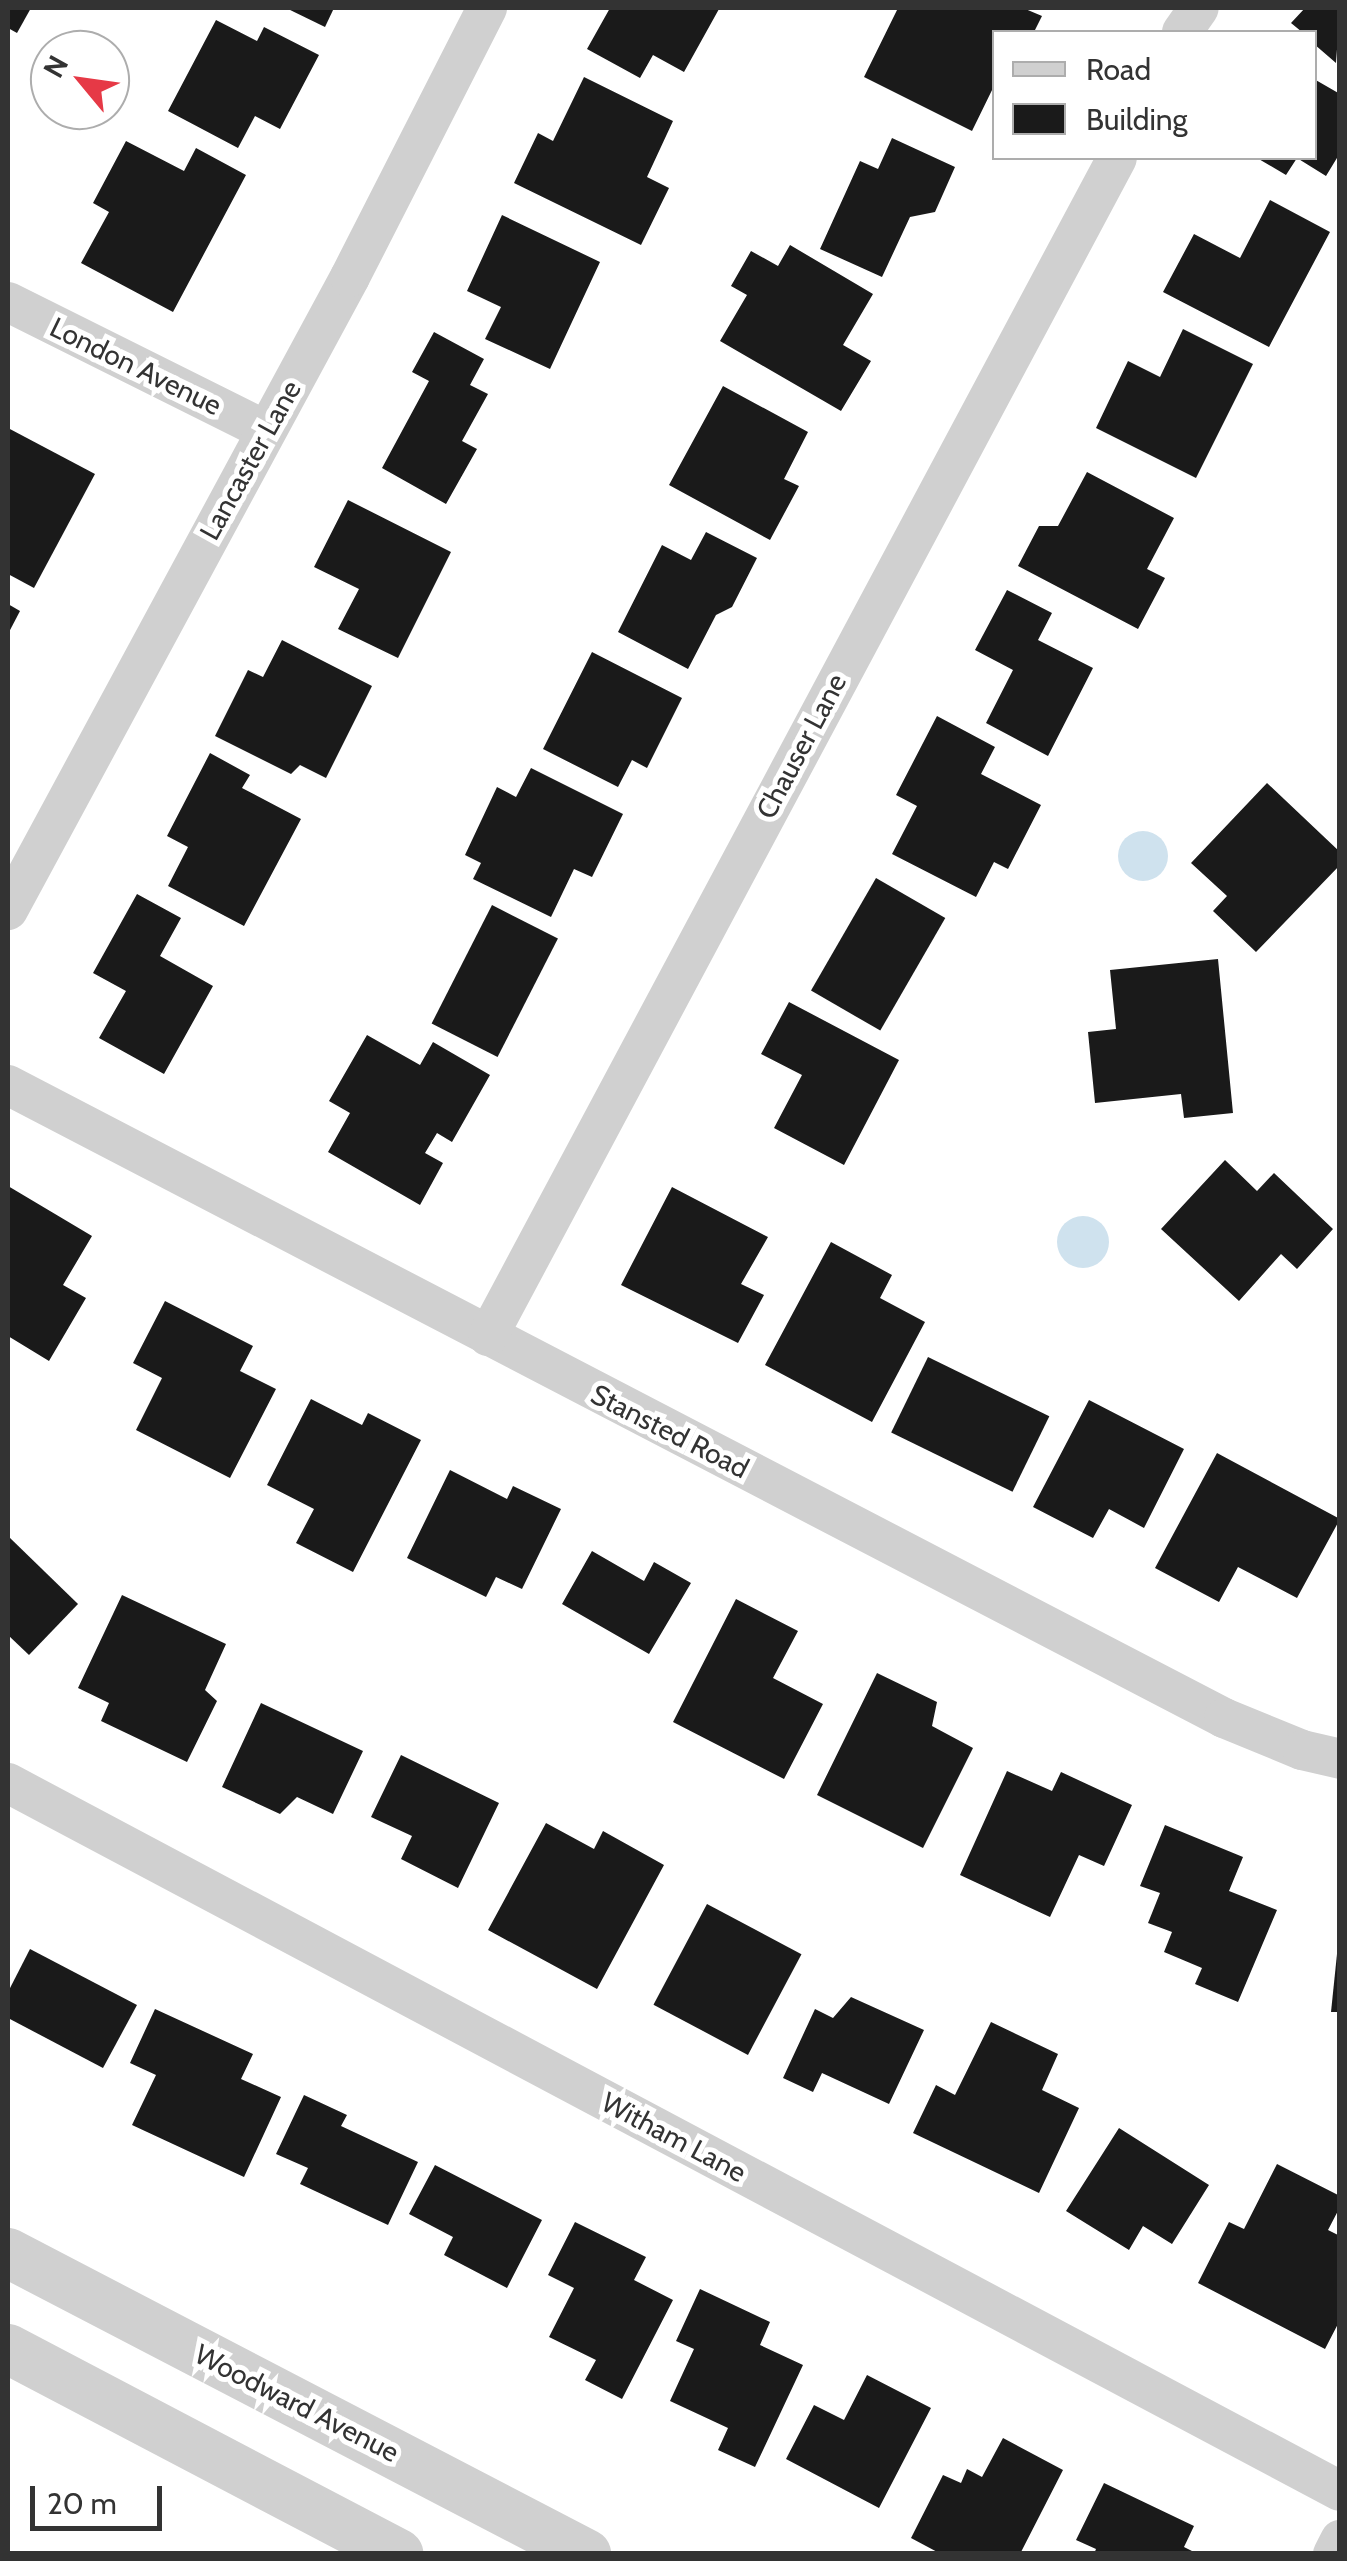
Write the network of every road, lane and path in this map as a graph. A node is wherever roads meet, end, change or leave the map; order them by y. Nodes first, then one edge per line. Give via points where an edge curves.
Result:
1 (487, 8) edge
2 (1199, 8) edge
3 (1183, 30) edge
4 (1116, 160) edge
5 (8, 302) edge
6 (265, 430) junction
7 (8, 910) edge
8 (8, 1085) edge
9 (488, 1336) junction
10 (1340, 1759) edge
11 (8, 1783) edge
12 (8, 2253) edge
13 (8, 2349) edge
14 (1340, 2491) edge
15 (1340, 2540) edge
16 (399, 2554) edge
17 (586, 2554) edge
18 (1332, 2554) edge

1 - 6 street, Lancaster Lane
2 - 3 street
4 - 9 street, Chauser Lane
5 - 6 street, London Avenue
6 - 7 street, Lancaster Lane
8 - 9 street, Stansted Road
9 - 10 street, Stansted Road via 1224,1718
11 - 14 street, Witham Lane
12 - 17 street, Woodward Avenue
13 - 16 street
15 - 18 street

